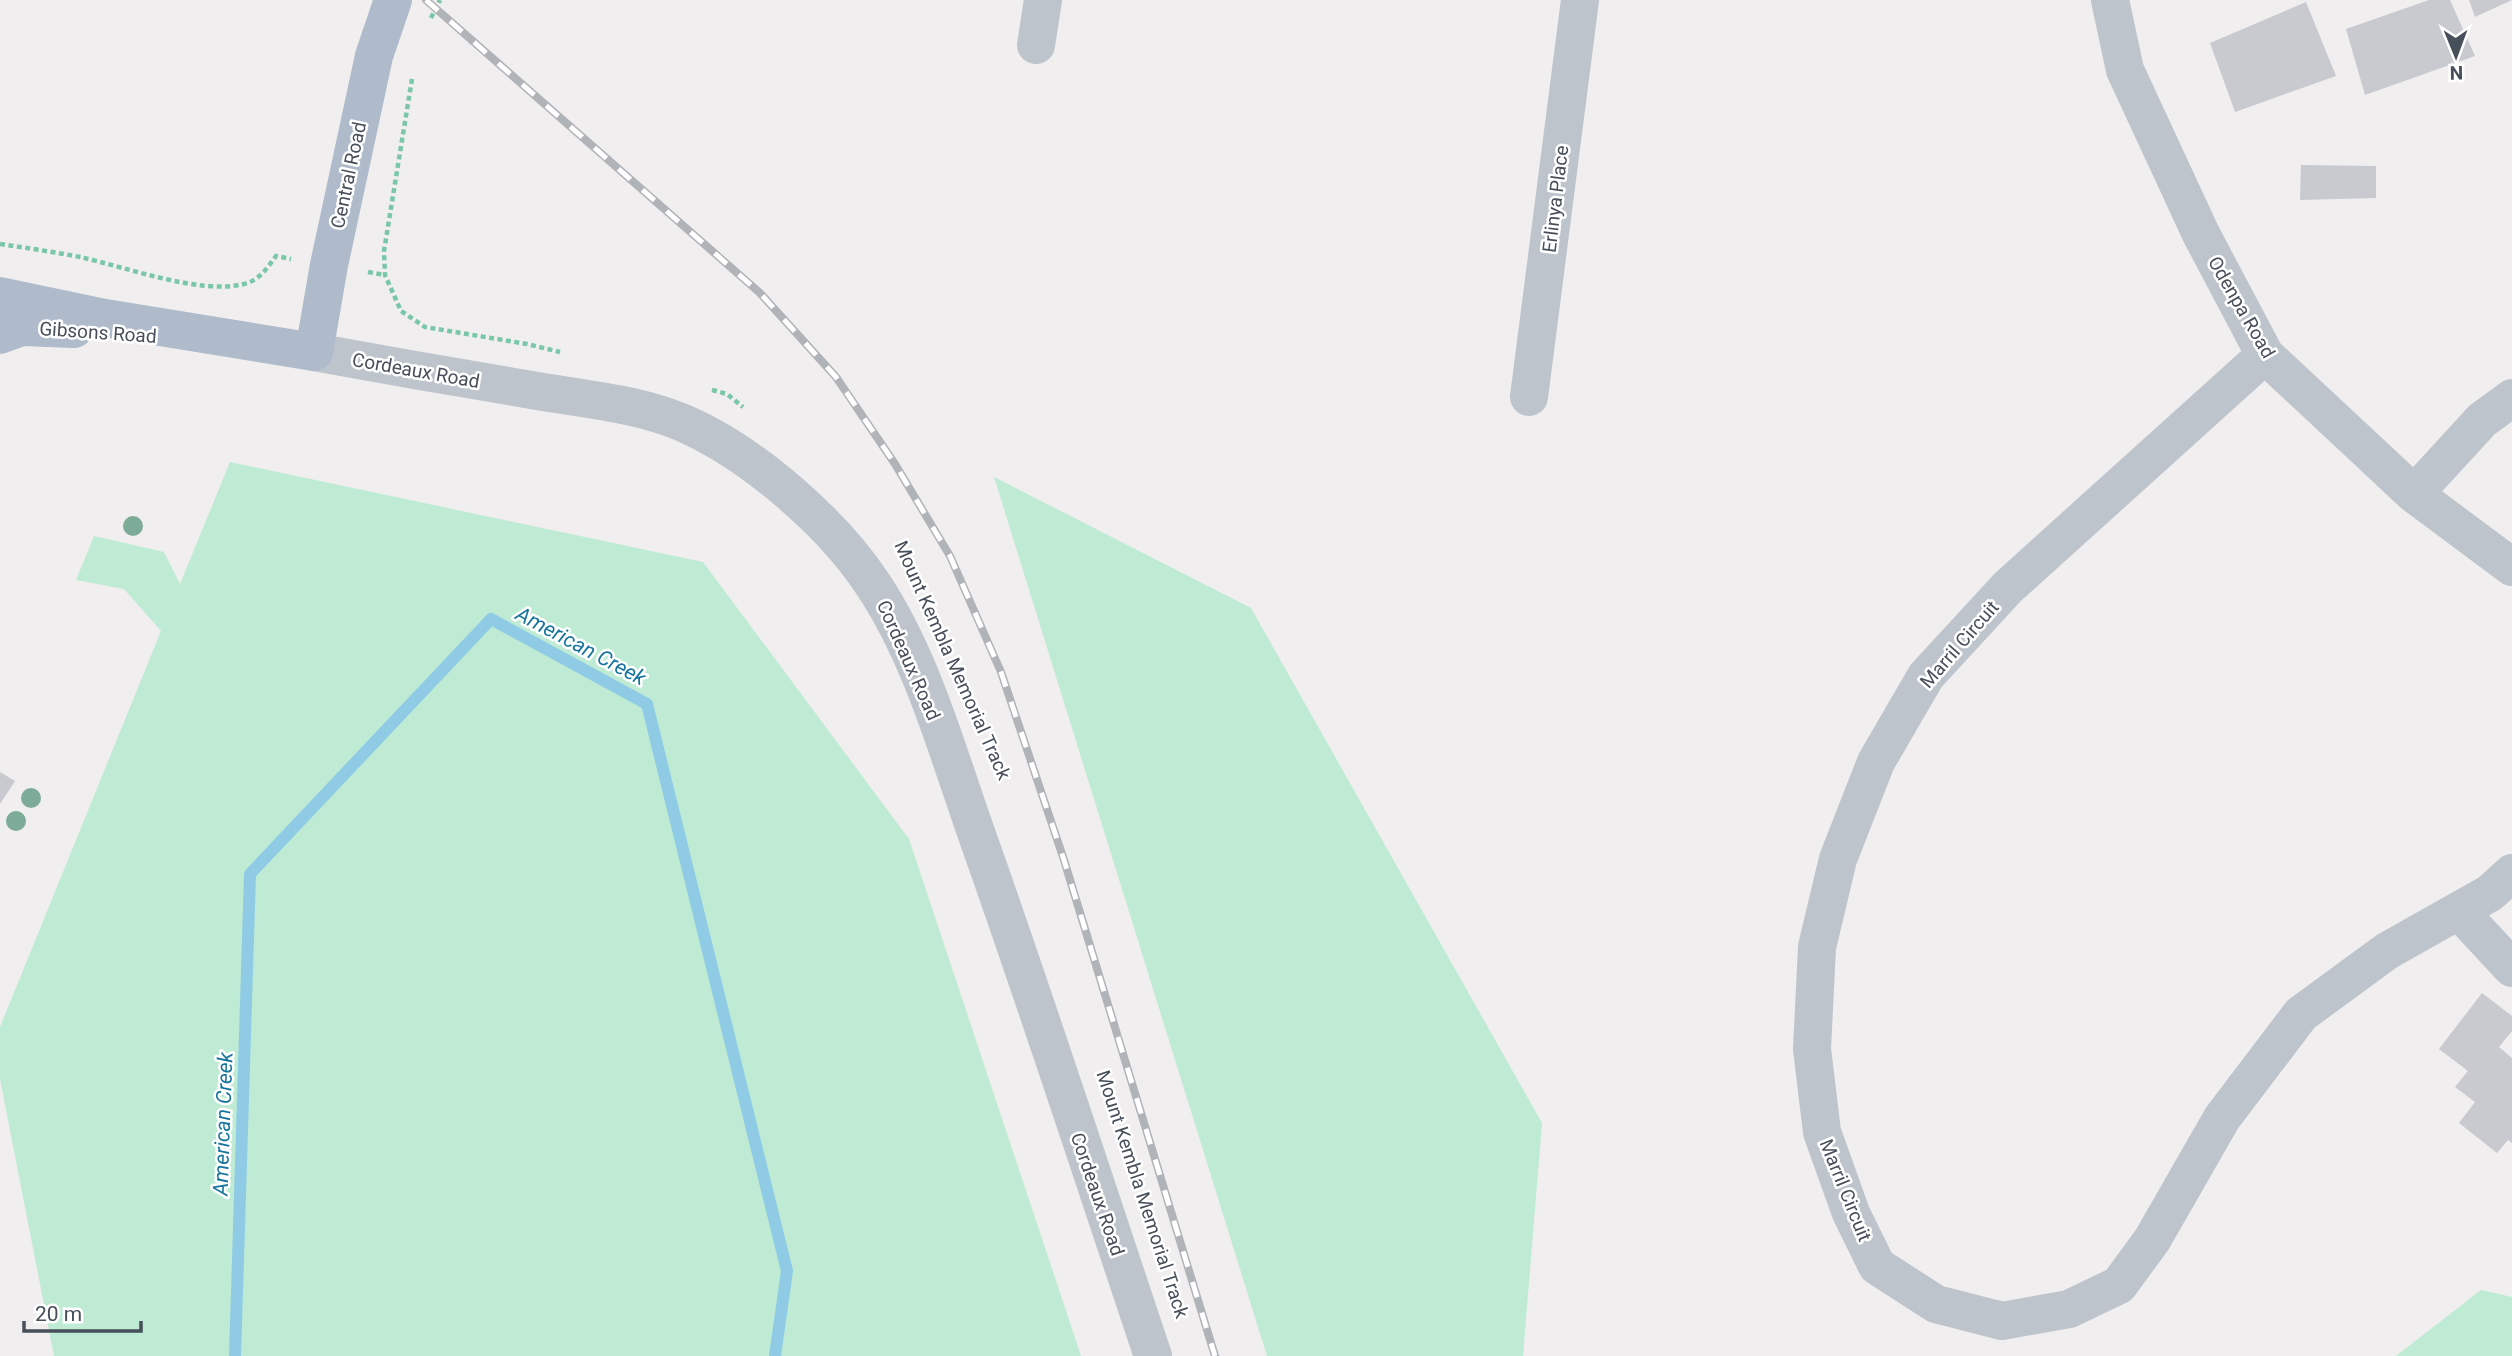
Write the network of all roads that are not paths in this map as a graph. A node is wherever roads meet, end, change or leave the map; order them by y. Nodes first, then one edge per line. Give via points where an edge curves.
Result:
1 (393, 0) edge
2 (1043, 0) edge
3 (1580, 0) edge
4 (2110, 0) edge
5 (1036, 45) dead end
6 (0, 296) edge
7 (197, 333) junction
8 (0, 335) edge
9 (314, 352) junction
10 (2265, 355) junction
11 (1529, 397) dead end
12 (2512, 398) edge
13 (2414, 494) junction
14 (2512, 566) edge
15 (2512, 873) edge
16 (2459, 911) junction
17 (2512, 968) edge
18 (1153, 1356) edge

1 - 9 main road, Central Road via 374,56
2 - 5 street
3 - 11 street, Erlinya Place
4 - 10 street, Odenpa Road via 2125,70 2201,234
6 - 7 main road, Cordeaux Road
7 - 8 main road, Gibsons Road via 158,339 64,327 22,327
7 - 9 main road, Cordeaux Road
9 - 18 street, Cordeaux Road via 634,407 689,425 721,442 797,499 842,543 897,626 924,687
10 - 13 street, Odenpa Road
10 - 16 street, Marril Circuit via 2008,587 1926,676 1876,762 1838,859 1817,947 1812,1049 1822,1132 1850,1213 1877,1266 1936,1304 2002,1321 2069,1309 2119,1285 2152,1240 2222,1118 2301,1014 2387,951
12 - 13 street via 2482,419
13 - 14 street, Odenpa Road
15 - 16 street, Marril Circuit
16 - 17 street

